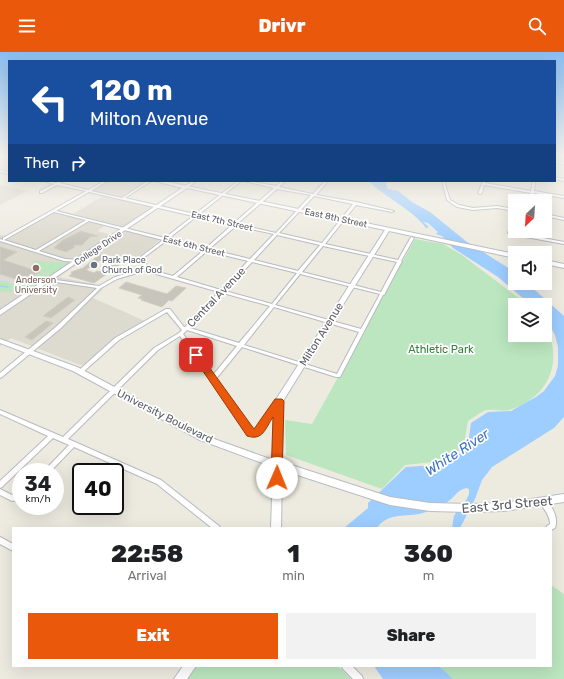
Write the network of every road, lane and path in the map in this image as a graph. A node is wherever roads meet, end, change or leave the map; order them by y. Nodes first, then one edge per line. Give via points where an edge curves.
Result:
1 (54, 185) edge
2 (63, 185) edge
3 (98, 185) edge
4 (143, 185) edge
5 (178, 185) edge
6 (189, 185) edge
7 (234, 185) edge
8 (268, 185) edge
9 (323, 185) edge
10 (444, 185) edge
11 (483, 185) edge
12 (500, 185) edge
13 (534, 185) edge
14 (186, 187) junction
15 (277, 187) junction
16 (88, 191) junction
17 (41, 192) dead end
18 (533, 192) junction
19 (480, 193) dead end
20 (223, 194) junction
21 (315, 195) junction
22 (564, 197) edge
23 (122, 198) junction
24 (260, 202) junction
25 (356, 203) junction
26 (158, 207) junction
27 (508, 209) edge
28 (53, 211) junction
29 (300, 211) junction
30 (392, 211) dead end
31 (196, 215) junction
32 (552, 217) edge
33 (342, 219) junction
34 (564, 219) edge
35 (89, 220) junction
36 (235, 224) junction
37 (125, 229) junction
38 (388, 229) junction
39 (277, 234) junction
40 (413, 237) junction
41 (537, 238) edge
42 (1, 239) edge
43 (165, 239) junction
44 (564, 243) edge
45 (322, 244) junction
46 (38, 250) junction
47 (207, 250) junction
48 (372, 255) junction
49 (508, 255) edge
50 (75, 261) junction
51 (251, 261) junction
52 (400, 262) junction
53 (552, 263) edge
54 (564, 266) edge
55 (148, 269) junction
56 (299, 273) junction
57 (174, 278) junction
58 (50, 280) junction
59 (352, 286) junction
60 (100, 287) junction
61 (222, 292) junction
62 (383, 294) junction
63 (272, 306) junction
64 (0, 313) edge
65 (329, 322) junction
66 (183, 331) junction
67 (362, 331) junction
68 (0, 341) edge
69 (240, 346) junction
70 (30, 352) junction
71 (302, 365) junction
72 (80, 372) junction
73 (0, 376) edge
74 (213, 379) junction
75 (115, 390) junction
76 (279, 401) junction
77 (0, 412) edge
78 (52, 435) junction
79 (64, 440) junction
80 (73, 444) junction
81 (55, 463) edge
82 (277, 465) junction
83 (0, 485) edge
84 (357, 491) joint
85 (0, 492) edge
86 (12, 498) edge
87 (564, 498) edge
88 (543, 502) junction
89 (216, 527) edge
90 (276, 527) edge
91 (551, 527) edge
92 (0, 540) edge
93 (12, 547) edge
94 (189, 667) edge
95 (347, 667) edge
96 (180, 679) edge
97 (359, 679) edge

1 - 17 street
2 - 16 street, East 7th Street
3 - 16 street
4 - 23 street
5 - 14 main road, East 8th Street
6 - 14 street, College Drive
7 - 20 street
8 - 15 street
9 - 21 street, Central Avenue
10 - 27 street via 449,200 455,205 469,209
11 - 19 street
12 - 18 street
13 - 18 street
14 - 20 main road, East 8th Street
14 - 26 main road, College Drive
15 - 21 street
15 - 24 street
16 - 23 street, East 7th Street
16 - 28 street
18 - 22 street
20 - 24 main road, East 8th Street
20 - 31 street
21 - 25 street
21 - 29 street, Central Avenue
23 - 26 street, East 7th Street
24 - 29 main road, East 8th Street
24 - 36 street
25 - 30 street
25 - 33 street
26 - 31 street, East 7th Street
26 - 37 main road, College Drive
28 - 35 street, East 6th Street
28 - 42 street
29 - 33 main road, East 8th Street
29 - 39 street, Central Avenue
31 - 36 street, East 7th Street
31 - 43 street
32 - 34 street
33 - 38 main road, East 8th Street
33 - 45 street
35 - 37 street, East 6th Street
35 - 46 street
36 - 39 street, East 7th Street
36 - 47 street
37 - 43 street, East 6th Street
37 - 50 main road, College Drive
38 - 40 main road, East 8th Street
38 - 48 main road, Milton Avenue
39 - 45 street, East 7th Street
39 - 51 street, Central Avenue
40 - 49 main road, East 8th Street
40 - 52 street
41 - 44 street
42 - 46 street
43 - 47 street, East 6th Street
43 - 55 street via 140,259
45 - 48 street, East 7th Street
45 - 56 street
46 - 50 street
47 - 51 street, East 6th Street
47 - 57 street
48 - 52 street, East 7th Street
48 - 59 main road, Milton Avenue
50 - 58 main road, College Drive
51 - 56 street, East 6th Street
51 - 61 street, Central Avenue
52 - 62 street
53 - 54 main road
55 - 57 street
55 - 60 street via 116,278
56 - 59 street, East 6th Street
56 - 63 street
57 - 61 street
58 - 60 street
58 - 64 main road, College Drive
59 - 62 street, East 6th Street
59 - 65 main road, Milton Avenue
60 - 70 street
61 - 63 street
61 - 66 street, Central Avenue
62 - 67 street
63 - 65 street
63 - 69 street
65 - 67 street
65 - 71 main road, Milton Avenue
66 - 69 street
66 - 72 street via 168,310 117,339
66 - 74 street
66 - 75 street, Central Avenue via 156,349
67 - 71 street via 338,376
68 - 70 main road, University Boulevard
69 - 71 street
69 - 74 street
70 - 72 main road, University Boulevard
70 - 73 street
71 - 76 main road, Milton Avenue
72 - 75 main road, University Boulevard
74 - 76 street, Milton Avenue via 251,433 257,434
75 - 79 street, Central Avenue
75 - 82 main road, University Boulevard via 203,438
76 - 82 main road
77 - 78 street
78 - 79 street
78 - 83 street
79 - 80 street
80 - 81 street
80 - 89 street via 159,482
82 - 84 main road, University Boulevard
82 - 90 main road
84 - 88 main road, East 3rd Street via 390,501 430,507 504,507
85 - 86 street
87 - 88 main road, East 3rd Street
88 - 91 street via 555,521
92 - 93 street
94 - 96 main road
95 - 97 street

